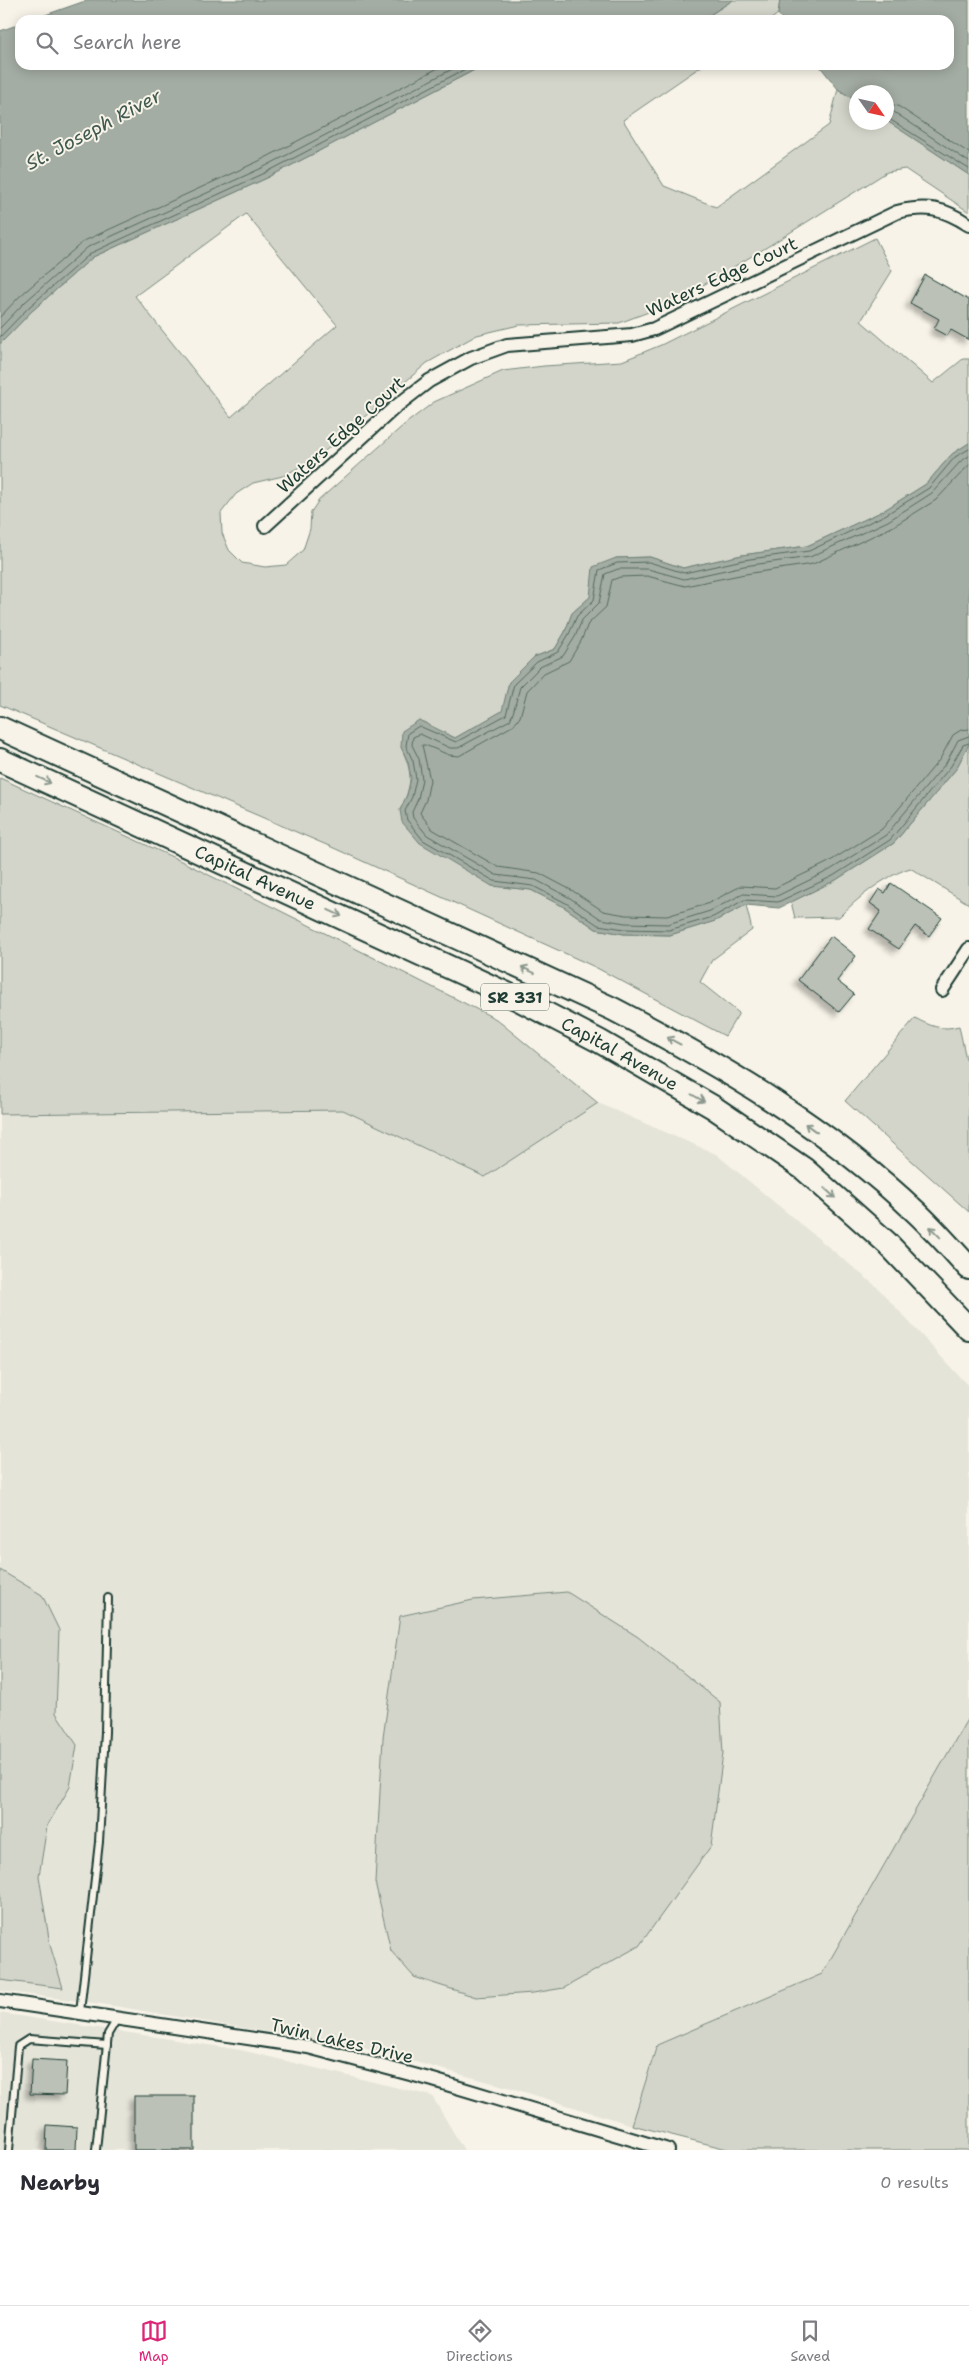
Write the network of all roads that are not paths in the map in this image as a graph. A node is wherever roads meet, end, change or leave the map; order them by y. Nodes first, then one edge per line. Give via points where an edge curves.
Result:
1 (969, 225) edge
2 (265, 526) dead end
3 (0, 728) edge
4 (0, 760) edge
5 (969, 950) edge
6 (942, 990) dead end
7 (969, 1268) edge
8 (969, 1328) edge
9 (108, 1598) dead end
10 (0, 2001) edge
11 (80, 2012) junction
12 (118, 2018) junction
13 (107, 2045) junction
14 (8, 2150) edge
15 (96, 2150) edge
16 (668, 2150) edge

1 - 2 street, Waters Edge Court via 938,209 917,207 897,212 654,329 632,335 507,345 471,358 429,381 394,408
7 -> 3 highway, Capital Avenue / SR 331 via 916,1213 825,1138 780,1105 686,1047 613,1009
4 -> 8 highway, Capital Avenue / SR 331 via 518,999 713,1106 804,1169 887,1243
5 - 6 street
9 - 11 lane via 99,1842
10 - 11 street, Twin Lakes Drive
11 - 12 street, Twin Lakes Drive
12 - 13 lane via 108,2034
12 - 16 street, Twin Lakes Drive via 308,2047 433,2080
13 - 14 lane via 29,2039 18,2046
13 - 15 lane

